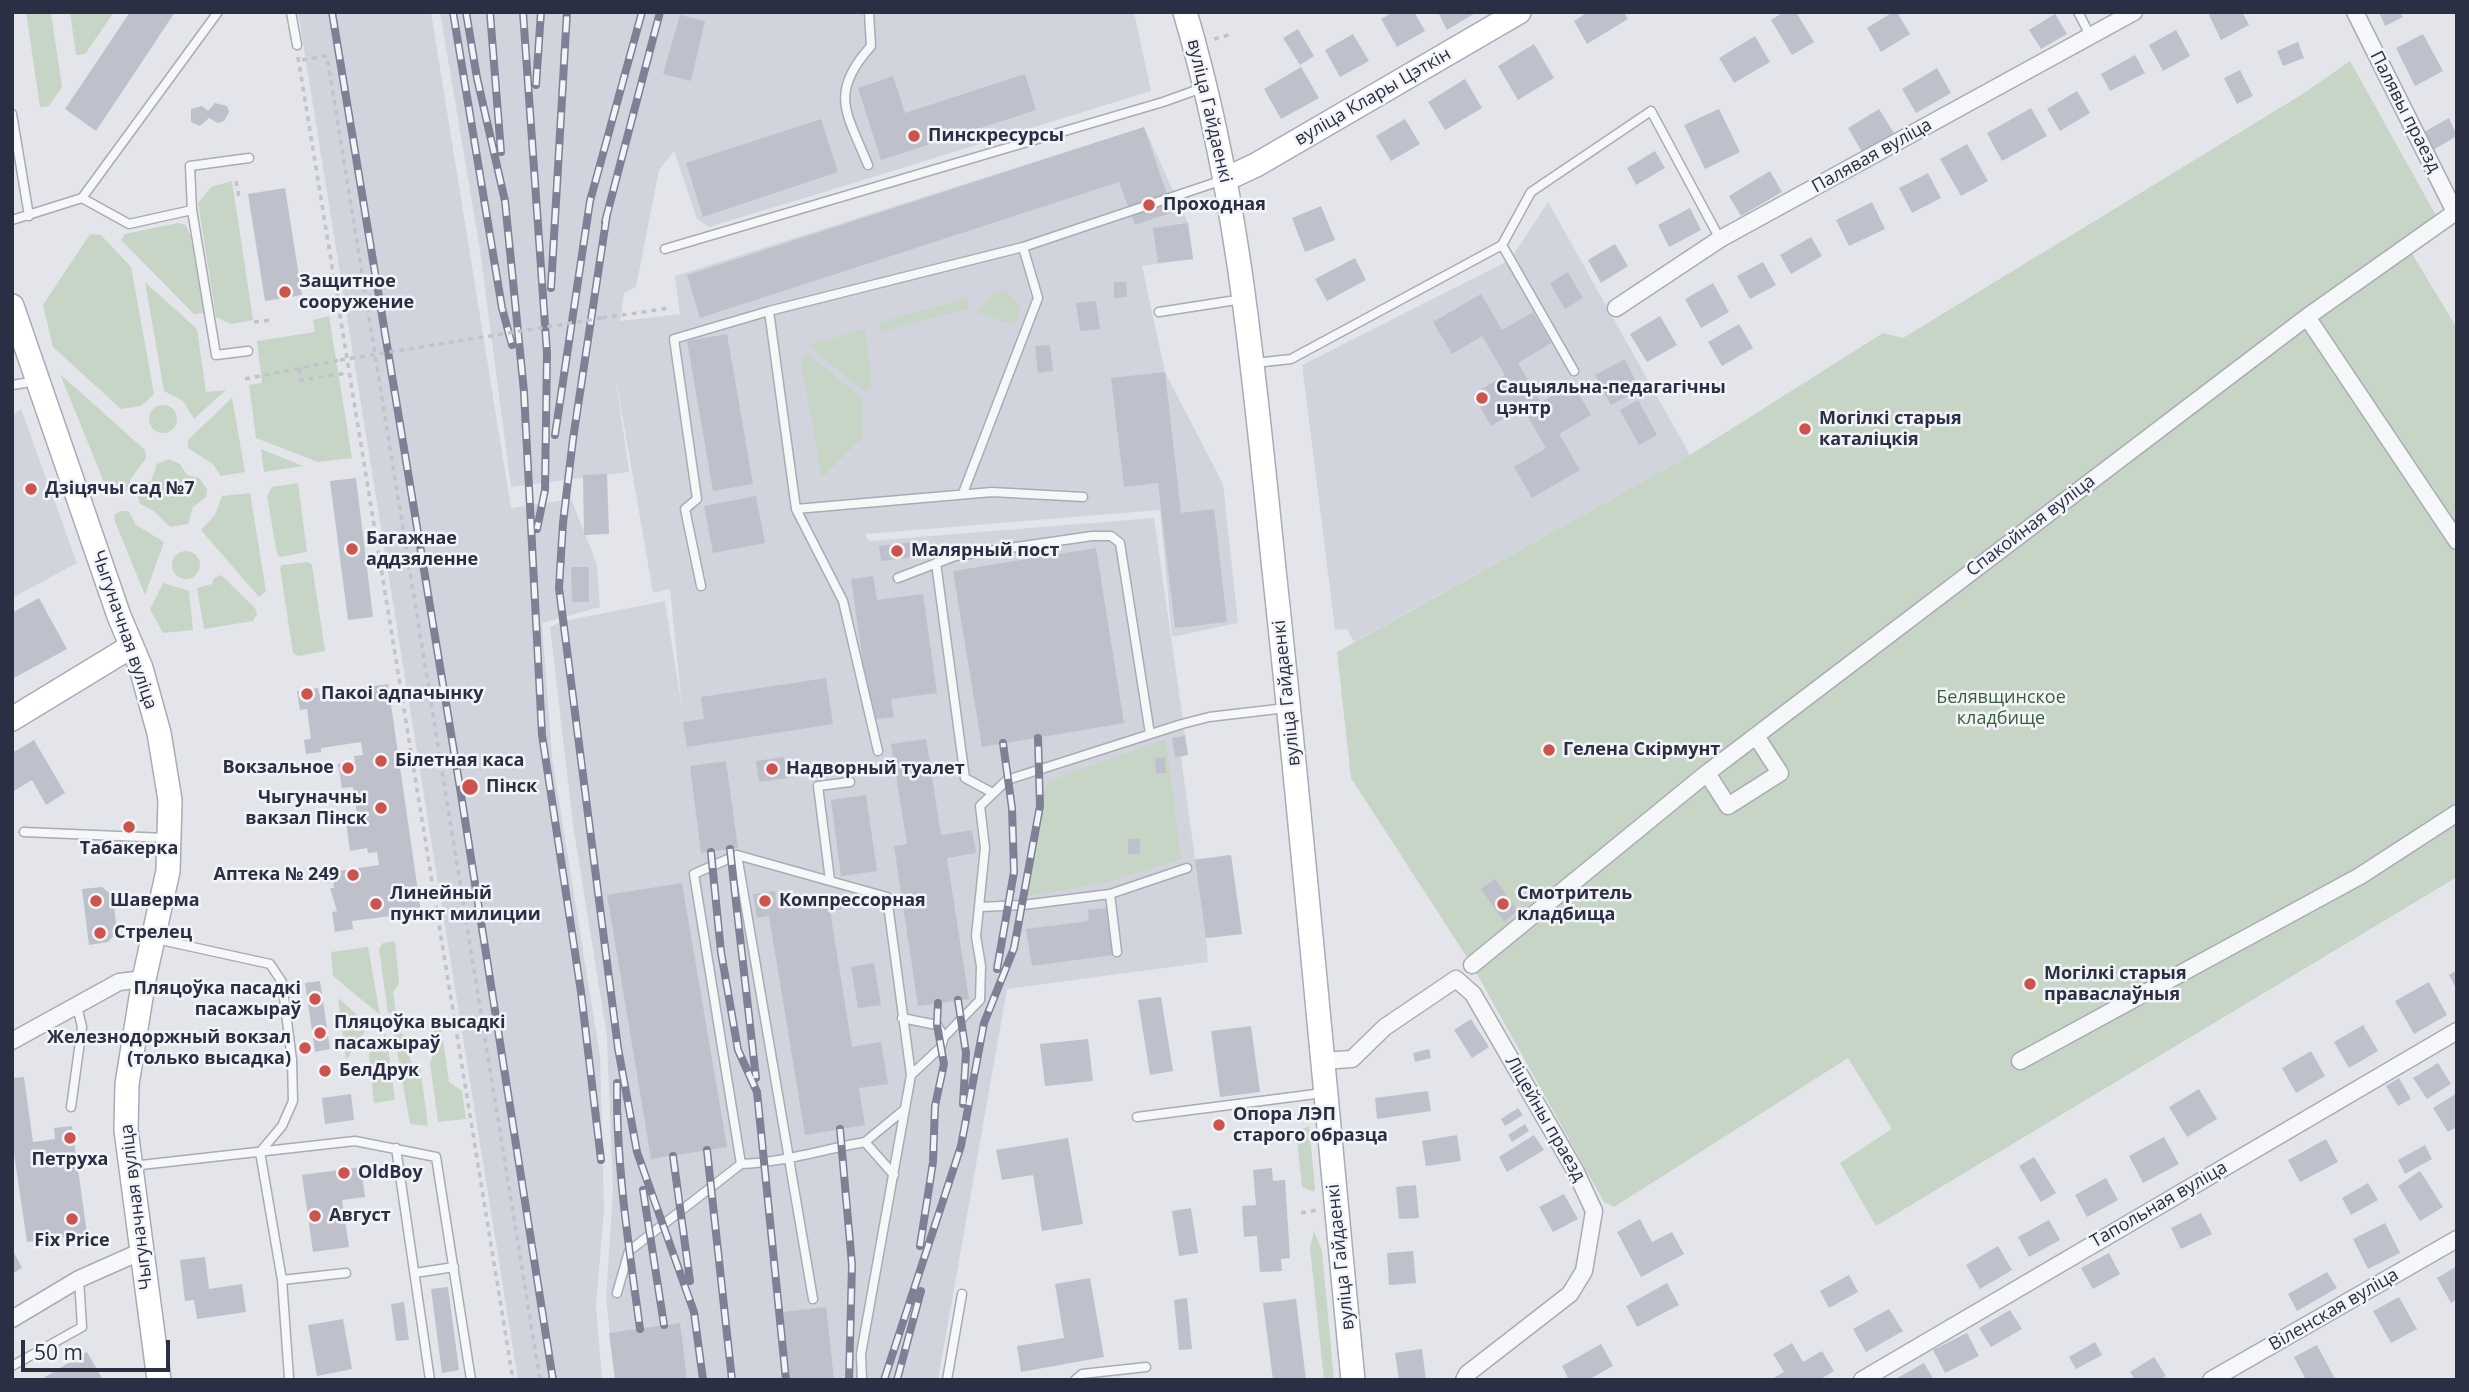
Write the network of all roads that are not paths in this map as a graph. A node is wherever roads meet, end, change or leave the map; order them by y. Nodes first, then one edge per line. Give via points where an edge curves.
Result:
1 (218, 12) edge
2 (291, 12) edge
3 (869, 12) edge
4 (1185, 12) edge
5 (1519, 12) edge
6 (2078, 12) edge
7 (2134, 12) edge
8 (2355, 12) edge
9 (2091, 37) junction
10 (296, 45) road end
11 (1207, 86) junction
12 (12, 114) edge
13 (249, 158) dead end
14 (868, 165) dead end
15 (1226, 179) junction
16 (82, 198) junction
17 (192, 210) junction
18 (2456, 212) edge
19 (29, 216) junction
20 (12, 220) edge
21 (1720, 239) junction
22 (1502, 245) junction
23 (1023, 247) junction
24 (665, 249) dead end
25 (1246, 299) junction
26 (12, 306) edge
27 (1616, 308) dead end
28 (769, 311) junction
29 (1159, 312) dead end
30 (2307, 317) junction
31 (248, 351) dead end
32 (1252, 363) junction
33 (1574, 370) dead end
34 (35, 377) junction
35 (12, 385) edge
36 (963, 493) junction
37 (1083, 497) dead end
38 (796, 509) junction
39 (2457, 541) edge
40 (936, 563) junction
41 (898, 578) dead end
42 (701, 586) dead end
43 (132, 646) junction
44 (1289, 708) junction
45 (12, 719) edge
46 (1150, 734) junction
47 (1756, 736) junction
48 (878, 751) dead end
49 (1707, 773) junction
50 (850, 782) dead end
51 (991, 793) junction
52 (2457, 813) edge
53 (24, 832) dead end
54 (169, 838) junction
55 (737, 855) junction
56 (1187, 868) dead end
57 (830, 880) junction
58 (1110, 894) junction
59 (979, 907) junction
60 (153, 938) junction
61 (1117, 951) dead end
62 (1472, 965) joint
63 (144, 979) junction
64 (1455, 979) junction
65 (77, 1006) junction
66 (902, 1018) junction
67 (2457, 1031) edge
68 (944, 1037) junction
69 (12, 1041) edge
70 (1322, 1060) junction
71 (2020, 1060) dead end
72 (911, 1075) junction
73 (1326, 1092) junction
74 (71, 1107) dead end
75 (905, 1108) junction
76 (1138, 1117) dead end
77 (864, 1142) junction
78 (396, 1149) junction
79 (260, 1152) junction
80 (789, 1156) junction
81 (741, 1164) junction
82 (130, 1166) junction
83 (894, 1175) junction
84 (2457, 1239) edge
85 (142, 1251) junction
86 (454, 1267) junction
87 (346, 1273) dead end
88 (415, 1273) junction
89 (79, 1279) junction
90 (282, 1280) junction
91 (617, 1293) dead end
92 (962, 1294) dead end
93 (813, 1299) dead end
94 (12, 1319) edge
95 (12, 1366) edge
96 (1146, 1367) dead end
97 (289, 1378) edge
98 (159, 1380) edge
99 (430, 1380) edge
100 (471, 1380) edge
101 (862, 1380) edge
102 (947, 1380) edge
103 (1075, 1380) edge
104 (1353, 1380) edge
105 (1464, 1380) edge
106 (1862, 1380) edge
107 (2211, 1380) edge

1 - 16 lane
2 - 10 lane
3 - 14 lane via 871,46 852,67 843,103
4 - 11 street, вуліца Гайдаенкі
5 - 15 street, вуліца Клары Цэткін
6 - 9 lane
7 - 9 street, Палявая вуліца
8 - 18 street, Палявы праезд
9 - 21 street, Палявая вуліца
11 - 15 street, вуліца Гайдаенкі
11 - 24 lane
12 - 19 lane
13 - 17 lane via 190,166
15 - 23 lane
15 - 25 street, вуліца Гайдаенкі
16 - 17 lane via 129,224
16 - 19 lane
17 - 31 lane via 216,355
18 - 30 street, Спакойная вуліца
19 - 20 lane
21 - 22 lane via 1651,111 1531,192
21 - 27 street, Палявая вуліца
22 - 32 lane via 1291,359
22 - 33 lane
23 - 28 lane
23 - 36 lane via 1038,298
25 - 29 lane
25 - 32 street, вуліца Гайдаенкі
26 - 34 street, Чыгуначная вуліца
28 - 38 lane
28 - 42 lane via 674,339 697,499 685,509
30 - 39 street
30 - 47 street, Спакойная вуліца
32 - 44 street, вуліца Гайдаенкі
34 - 35 lane
34 - 43 street, Чыгуначная вуліца
36 - 37 lane
36 - 38 lane
38 - 48 lane via 843,601
40 - 41 lane
40 - 46 lane via 955,556 1092,536 1111,536 1120,543
40 - 51 lane via 965,778
43 - 45 street
43 - 54 street, Чыгуначная вуліца via 159,733 170,800
44 - 46 lane via 1209,717
44 - 70 street, вуліца Гайдаенкі
46 - 51 lane via 1007,780
47 - 49 street, Спакойная вуліца
47 - 49 street via 1780,773 1728,806
49 - 62 street, Спакойная вуліца
50 - 57 lane via 818,786
51 - 59 lane via 980,806 985,848
52 - 71 street via 2360,876
53 - 54 lane
54 - 60 street, Чыгуначная вуліца via 168,871
55 - 57 lane
55 - 80 lane
55 - 81 lane via 694,874
56 - 58 lane
57 - 66 lane via 887,897
58 - 59 lane
58 - 61 lane
59 - 68 lane via 980,1000
60 - 63 street, Чыгуначная вуліца
60 - 79 lane via 270,964 282,982 293,1101 282,1126
62 - 64 lane, Спакойная вуліца
63 - 65 street via 119,982
63 - 82 street, Чыгуначная вуліца via 127,1084
64 - 70 street via 1385,1027 1352,1059
64 - 105 street, Ліцейны праезд via 1473,994 1594,1211 1584,1271 1570,1294
65 - 69 street
65 - 74 lane via 82,1027
66 - 68 lane via 937,1025
66 - 72 lane
67 - 106 street, Тапольная вуліца
68 - 72 lane via 941,1047
70 - 73 street, вуліца Гайдаенкі
72 - 75 lane
73 - 76 lane
73 - 104 street, вуліца Гайдаенкі
75 - 77 lane
75 - 83 lane
77 - 80 lane
77 - 83 lane
78 - 79 lane via 355,1141
78 - 86 lane via 436,1157
78 - 88 lane
79 - 82 lane
79 - 90 lane
80 - 81 lane
80 - 93 lane
81 - 91 lane via 629,1251
82 - 85 street, Чыгуначная вуліца
83 - 101 lane via 861,1354
84 - 107 street, Віленская вуліца
85 - 89 street
85 - 98 street, Чыгуначная вуліца
86 - 88 lane
86 - 100 lane
87 - 90 lane
88 - 99 lane
89 - 94 street
89 - 95 lane via 82,1327
90 - 97 lane
92 - 102 lane
96 - 103 lane via 1082,1374

